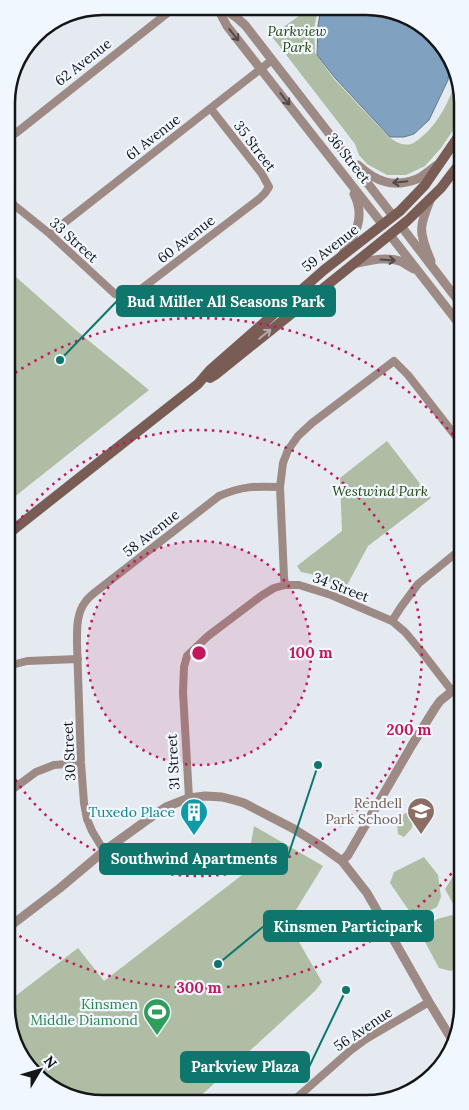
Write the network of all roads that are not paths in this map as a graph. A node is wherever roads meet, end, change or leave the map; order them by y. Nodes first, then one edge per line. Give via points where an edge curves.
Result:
1 (165, 15) edge
2 (221, 15) edge
3 (234, 15) edge
4 (272, 60) junction
5 (261, 69) junction
6 (211, 108) junction
7 (15, 134) edge
8 (454, 143) edge
9 (342, 149) junction
10 (442, 161) junction
11 (454, 171) edge
12 (346, 178) junction
13 (432, 198) junction
14 (259, 199) joint
15 (15, 206) edge
16 (393, 216) junction
17 (382, 225) junction
18 (401, 226) junction
19 (50, 234) junction
20 (390, 235) junction
21 (341, 256) junction
22 (353, 264) junction
23 (420, 274) junction
24 (438, 275) junction
25 (454, 295) edge
26 (128, 299) joint
27 (454, 318) edge
28 (198, 384) junction
29 (454, 434) edge
30 (280, 487) junction
31 (15, 529) edge
32 (454, 555) edge
33 (285, 585) junction
34 (392, 621) junction
35 (77, 644) joint
36 (78, 659) junction
37 (15, 664) edge
38 (452, 691) joint
39 (81, 763) junction
40 (15, 788) edge
41 (189, 798) junction
42 (104, 852) junction
43 (342, 861) junction
44 (15, 922) edge
45 (429, 1002) junction
46 (449, 1035) edge
47 (300, 1095) edge

1 - 7 street, 62 Avenue
2 -> 5 street, 36 Street
3 - 4 street, 36 Street
4 - 5 street, 61 Avenue
4 - 9 street, 36 Street
5 - 6 street, 61 Avenue
5 -> 12 street, 36 Street
6 - 14 street, 35 Street via 269,187
6 - 19 street, 61 Avenue
8 - 10 main road
10 -> 9 street via 418,178 396,184 381,181 360,168
9 - 16 street, 36 Street
10 - 16 main road via 425,185
11 - 13 main road
12 - 17 street, 36 Street
12 - 21 street via 359,203 360,214 356,230
13 - 18 main road
13 - 24 street via 421,229
14 - 26 street, 60 Avenue
15 - 19 street, 33 Street
16 - 17 main road, 59 Avenue
16 - 18 main road, 36 Street
17 - 20 main road, 36 Street
17 - 21 main road, 59 Avenue
18 - 20 main road, 59 Avenue
18 - 24 street, 36 Street
19 - 26 street, 33 Street via 115,294
20 - 22 main road, 59 Avenue
20 - 23 street, 36 Street
21 - 28 main road, 59 Avenue
22 -> 23 street via 377,259 401,261
28 -> 22 main road, 59 Avenue via 215,375
23 - 27 street, 36 Street
24 - 25 street, 36 Street
28 - 31 main road, 59 Avenue
29 - 30 street via 394,361 298,436 283,463
30 - 33 street
30 - 35 street, 58 Avenue via 254,486 219,496 85,602 77,626
32 - 34 street via 418,584
33 - 34 street, 34 Street via 299,585 330,595
33 - 41 street, 31 Street via 261,596 187,656 183,692
34 - 38 street, 34 Street via 405,632
35 - 36 street, 30 Street
36 - 37 street
36 - 39 street, 30 Street
38 - 43 street via 435,708 350,853
39 - 40 street via 54,765 36,772
39 - 42 street, 30 Street via 88,819
41 - 42 street via 156,813
41 - 43 street, 31 Street via 222,797 244,803 294,829
42 - 44 street
43 - 45 street, 31 Street via 367,893
45 - 46 street, 31 Street
45 - 47 street, 56 Avenue via 366,1039

